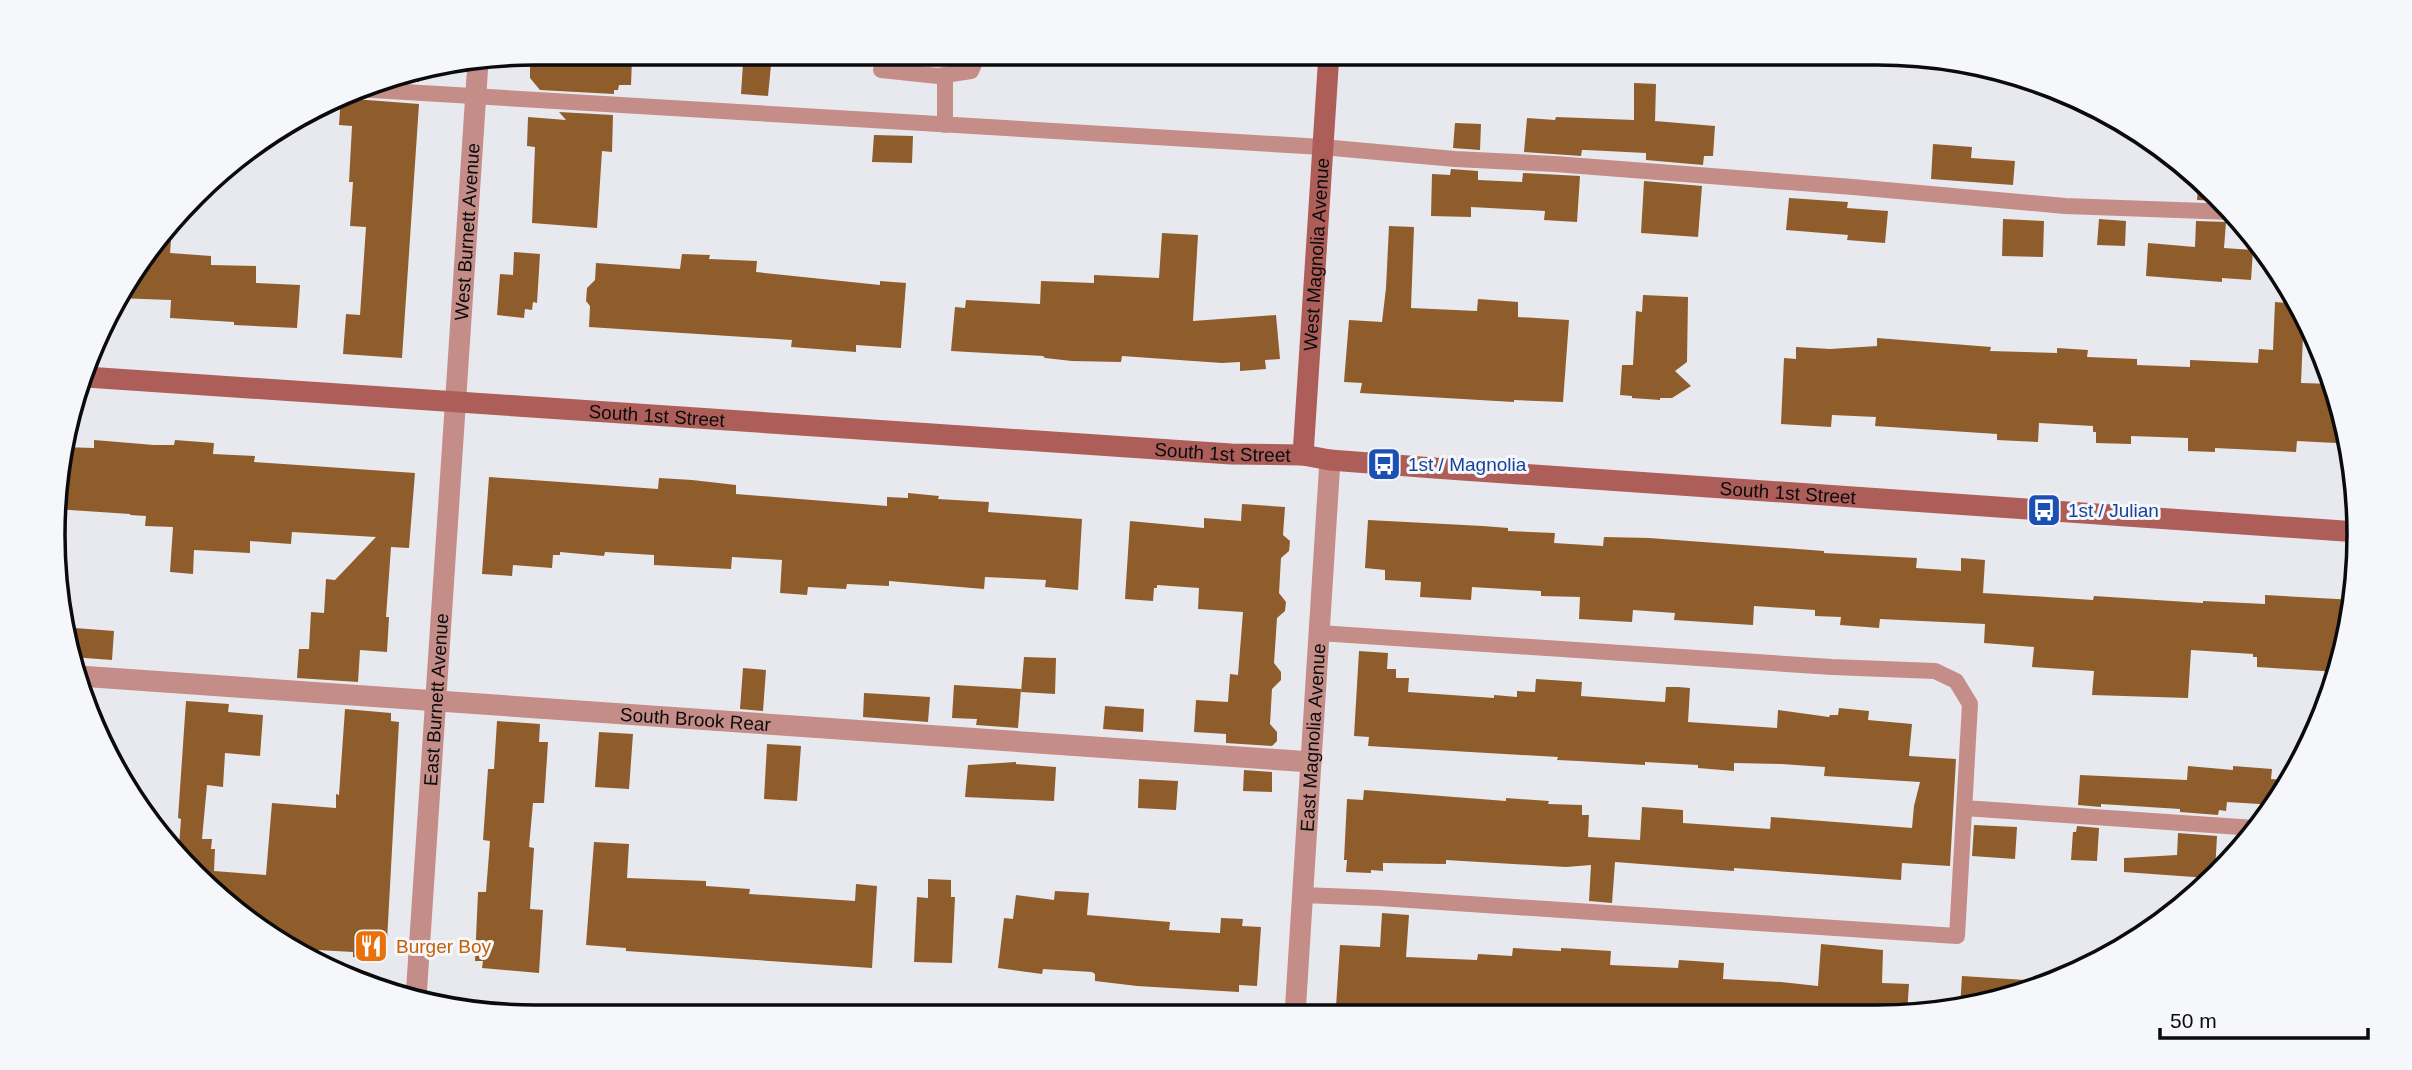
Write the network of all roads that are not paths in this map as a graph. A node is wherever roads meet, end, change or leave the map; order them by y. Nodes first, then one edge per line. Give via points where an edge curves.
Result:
1 (974, 65) edge
2 (1328, 65) edge
3 (478, 69) edge
4 (881, 70) dead end
5 (945, 75) junction
6 (381, 91) edge
7 (476, 98) junction
8 (945, 125) junction
9 (1322, 147) junction
10 (2218, 211) edge
11 (92, 377) edge
12 (457, 401) junction
13 (1303, 455) junction
14 (1330, 460) junction
15 (2347, 531) edge
16 (1319, 634) junction
17 (87, 677) edge
18 (436, 699) junction
19 (1311, 762) junction
20 (1964, 808) junction
21 (2245, 827) edge
22 (1302, 895) junction
23 (417, 990) edge
24 (1296, 1005) edge

1 - 5 lane via 971,71
2 - 9 street, West Magnolia Avenue
3 - 7 street, West Burnett Avenue
4 - 5 lane
5 - 8 lane
6 - 7 lane
7 - 8 lane
7 - 12 street, West Burnett Avenue
8 - 9 lane
9 - 10 lane via 2065,206
9 - 13 street, West Magnolia Avenue
11 - 12 street, South 1st Street
12 - 13 street, South 1st Street
12 - 18 street, East Burnett Avenue
13 - 14 street, South 1st Street
14 - 15 street, South 1st Street
14 - 16 street, East Magnolia Avenue
16 - 19 street, East Magnolia Avenue
16 - 20 lane via 1935,671 1956,681 1970,704
17 - 18 street, South Brook Rear
18 - 19 street, South Brook Rear
18 - 23 street, East Burnett Avenue
19 - 22 street, East Magnolia Avenue
20 - 21 lane
20 - 22 lane via 1957,936
22 - 24 street, East Magnolia Avenue

